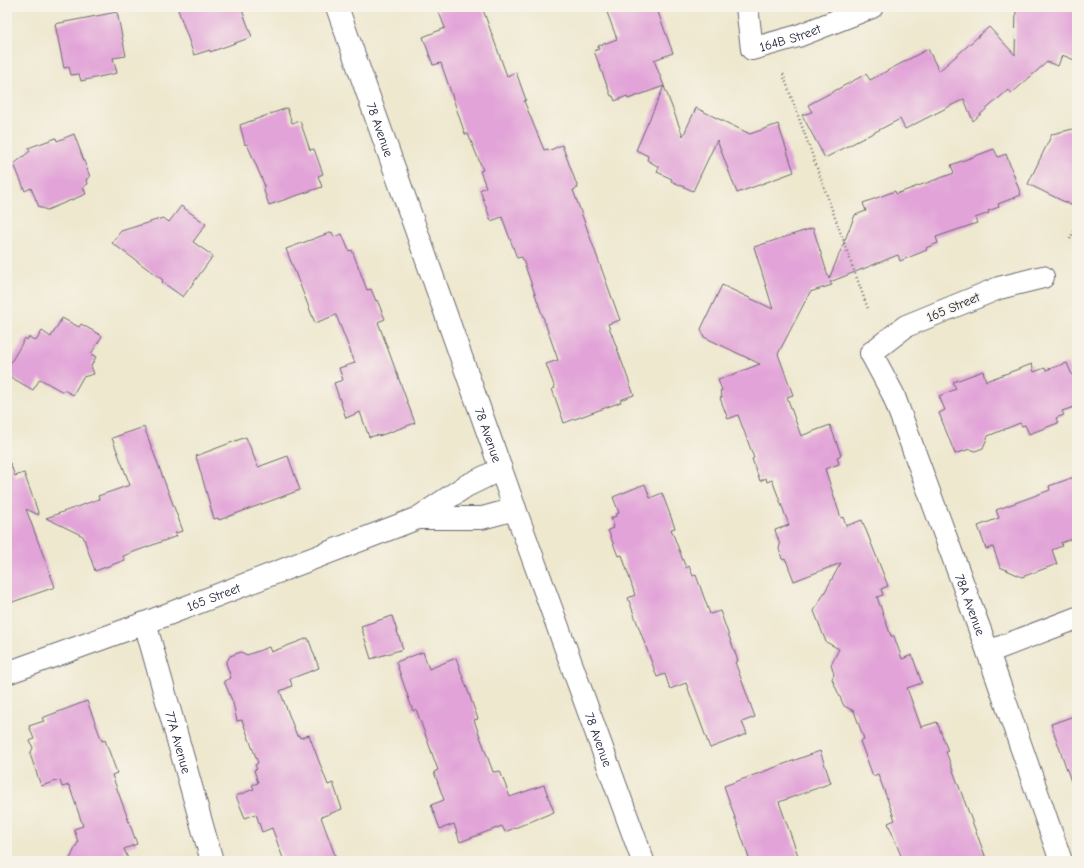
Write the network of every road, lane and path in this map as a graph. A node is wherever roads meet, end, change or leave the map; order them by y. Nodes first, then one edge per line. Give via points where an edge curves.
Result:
1 (337, 7) edge
2 (747, 7) edge
3 (872, 7) edge
4 (783, 74) dead end
5 (1077, 225) edge
6 (1070, 239) dead end
7 (1043, 277) dead end
8 (868, 309) dead end
9 (871, 353) joint
10 (501, 469) junction
11 (515, 509) junction
12 (418, 518) junction
13 (1077, 618) edge
14 (145, 623) junction
15 (988, 652) junction
16 (7, 673) edge
17 (212, 861) edge
18 (643, 861) edge
19 (1061, 861) edge

1 - 10 street, 78 Avenue
2 - 3 street, 164B Street via 752,49 798,36
4 - 8 path
5 - 6 path
7 - 9 street, 165 Street via 999,288 906,326
9 - 15 street, 78A Avenue via 893,394
10 - 11 street, 78 Avenue
10 - 12 street, 165 Street via 466,486
11 - 12 street, 165 Street via 482,518
11 - 18 street, 78 Avenue
12 - 14 street, 165 Street
13 - 15 street
14 - 16 street, 165 Street
14 - 17 street, 77A Avenue
15 - 19 street, 78A Avenue

